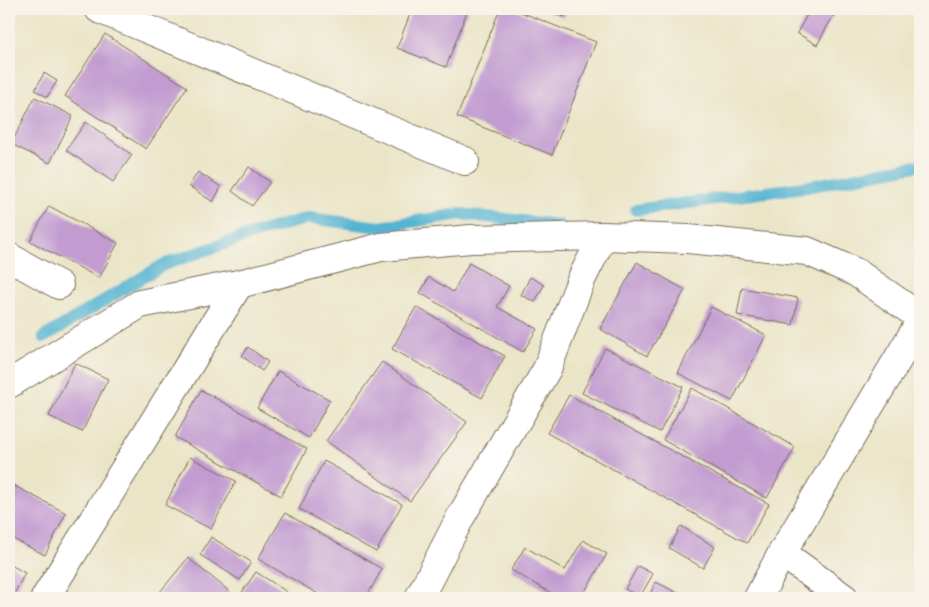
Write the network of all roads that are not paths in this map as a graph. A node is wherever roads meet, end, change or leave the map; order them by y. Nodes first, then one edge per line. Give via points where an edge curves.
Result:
1 (99, 9) edge
2 (465, 161) dead end
3 (603, 236) junction
4 (9, 258) edge
5 (239, 284) junction
6 (59, 285) dead end
7 (920, 317) edge
8 (920, 322) edge
9 (9, 384) edge
10 (782, 553) junction
11 (45, 598) edge
12 (419, 598) edge
13 (758, 598) edge
14 (844, 598) edge

1 - 2 street
3 - 5 street via 471,239 381,247
3 - 7 street via 688,239 807,251 857,273
3 - 12 street via 581,280 547,369 460,518
4 - 6 street
5 - 9 street via 140,304
5 - 11 street
8 - 10 street
10 - 13 street
10 - 14 street

